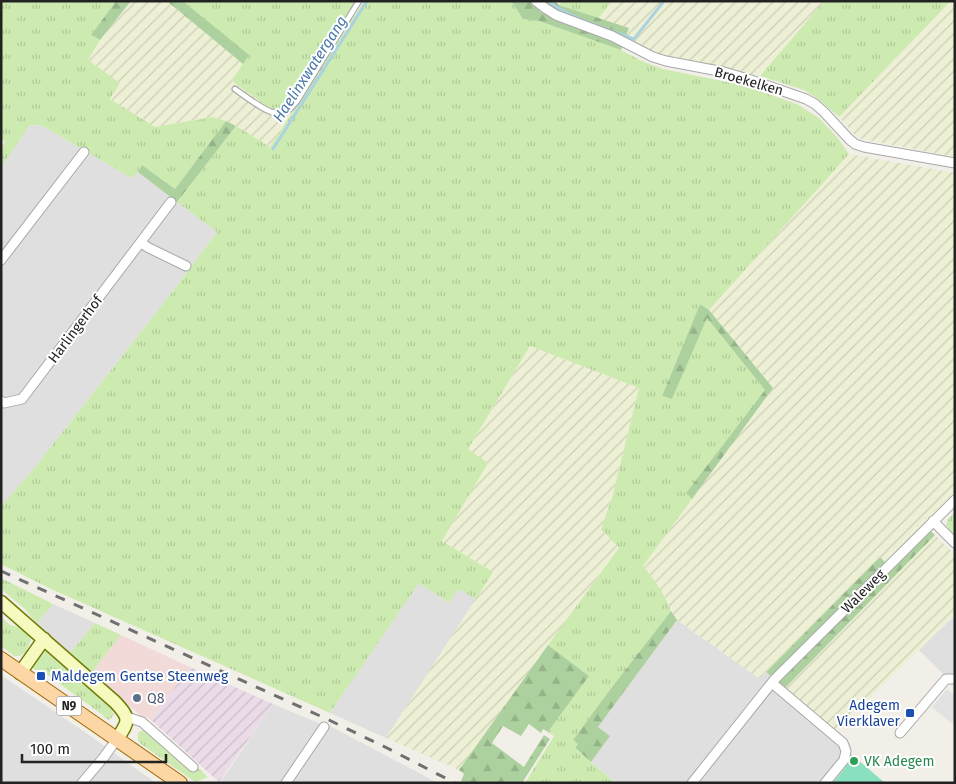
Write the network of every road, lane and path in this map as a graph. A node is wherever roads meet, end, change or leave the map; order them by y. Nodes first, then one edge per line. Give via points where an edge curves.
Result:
1 (359, 1) edge
2 (536, 1) edge
3 (235, 89) dead end
4 (84, 152) dead end
5 (955, 163) edge
6 (171, 202) dead end
7 (141, 242) junction
8 (1, 244) edge
9 (9, 250) junction
10 (1, 260) edge
11 (186, 266) dead end
12 (1, 401) edge
13 (955, 500) edge
14 (933, 521) junction
15 (955, 543) edge
16 (1, 602) edge
17 (44, 639) junction
18 (1, 659) edge
19 (20, 673) junction
20 (955, 679) edge
21 (772, 683) junction
22 (126, 717) junction
23 (324, 727) dead end
24 (900, 733) dead end
25 (117, 739) junction
26 (193, 767) dead end
27 (82, 783) edge
28 (180, 783) edge
29 (286, 783) edge
30 (692, 783) edge
31 (824, 783) edge

1 - 3 lane via 290,110 282,114 270,112
2 - 5 street, Broekelken via 556,15 612,36 652,57 724,72 806,99 856,144
4 - 9 street
6 - 7 street, Harlingerhof
7 - 11 street
7 - 12 street, Harlingerhof via 22,399
8 - 9 street
9 - 10 street
13 - 14 street, Waleweg
14 - 15 street
14 - 21 street, Waleweg
16 - 17 street
17 - 19 street
17 - 22 street via 115,702
18 - 19 main road, N9
19 - 25 main road, N9
20 - 24 street via 946,679
21 - 30 street, Waleweg
21 - 31 street via 843,743 846,751 844,760
22 - 25 street via 126,724
22 - 26 street via 142,722
23 - 29 street
25 - 27 street
25 - 28 main road, N9

